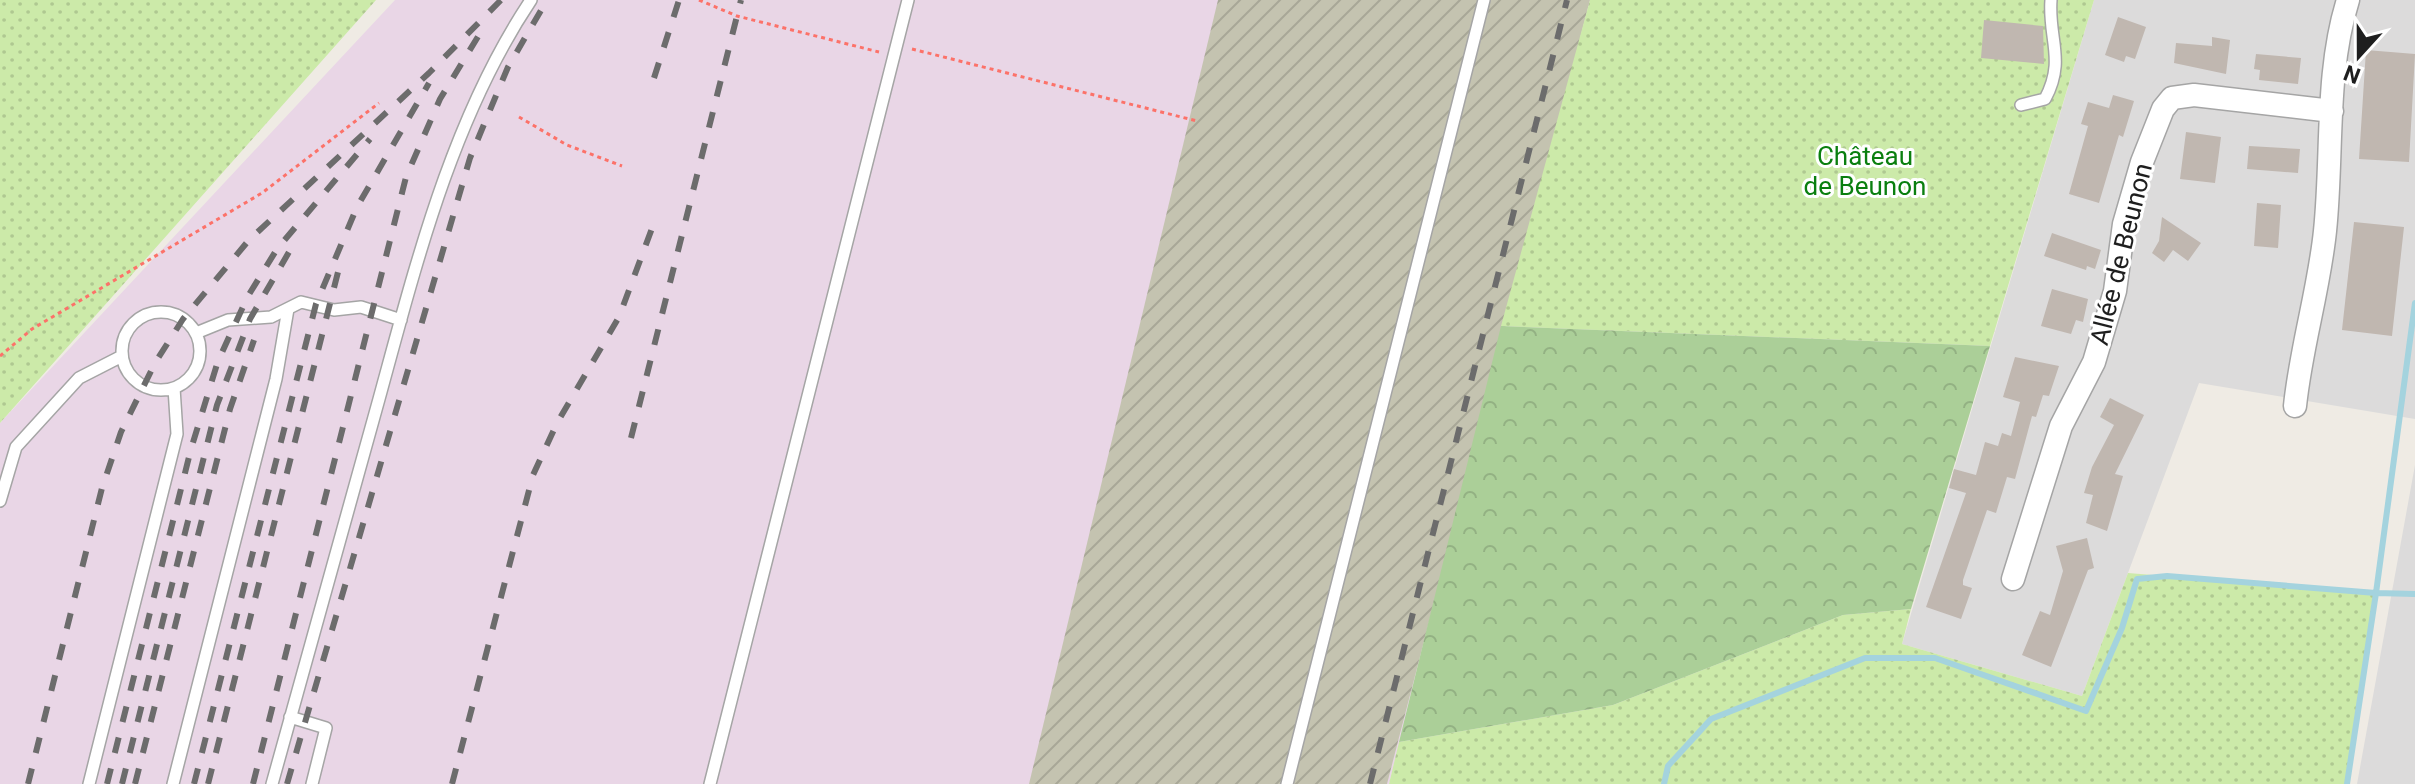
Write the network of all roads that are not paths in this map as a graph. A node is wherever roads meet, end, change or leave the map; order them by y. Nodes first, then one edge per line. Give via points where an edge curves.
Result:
1 (531, 0) edge
2 (908, 0) edge
3 (1484, 0) edge
4 (2051, 0) edge
5 (2348, 0) edge
6 (2021, 105) dead end
7 (2332, 111) junction
8 (288, 309) junction
9 (401, 320) junction
10 (196, 333) junction
11 (122, 356) junction
12 (174, 388) junction
13 (2295, 406) dead end
14 (0, 501) edge
15 (2013, 579) dead end
16 (290, 717) junction
17 (89, 784) edge
18 (173, 784) edge
19 (272, 784) edge
20 (312, 784) edge
21 (710, 784) edge
22 (1287, 784) edge

1 - 9 lane via 467,123
2 - 21 lane
3 - 22 lane
4 - 6 lane via 2058,60 2054,84 2045,99
5 - 7 street
7 - 13 street via 2322,259
7 - 15 street, Allée de Beunon via 2194,95 2172,98 2163,109 2124,224 2115,291 2094,362 2061,426
8 - 9 lane via 308,302 334,310 361,307
8 - 10 lane via 262,319 228,320
8 - 18 lane via 276,379
9 - 16 lane
10 - 11 lane via 172,313 146,314 127,331
10 - 12 lane via 199,359 186,381
11 - 12 lane via 132,378 143,386
11 - 14 lane via 79,378 16,447
12 - 17 lane via 177,434
16 - 19 lane
16 - 20 lane via 326,728

